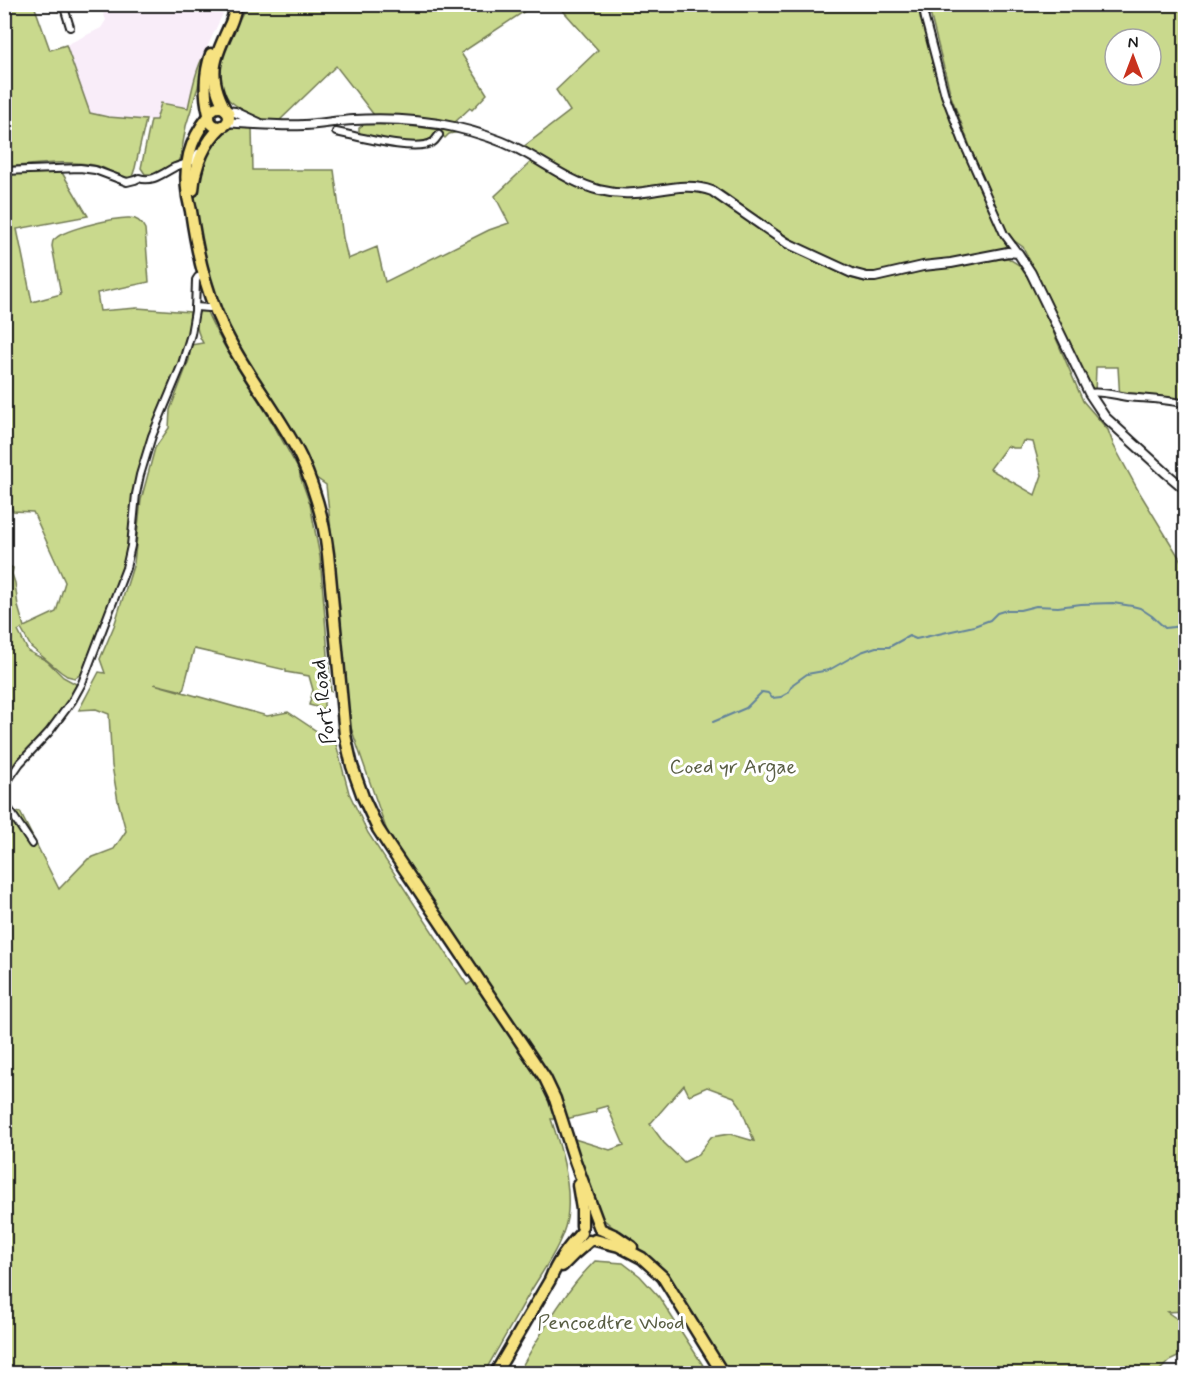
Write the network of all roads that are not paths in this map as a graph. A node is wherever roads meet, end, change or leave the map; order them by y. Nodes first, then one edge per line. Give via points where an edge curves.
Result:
1 (63, 4) edge
2 (922, 4) edge
3 (236, 8) edge
4 (70, 27) dead end
5 (209, 115) junction
6 (225, 117) junction
7 (355, 120) junction
8 (336, 132) dead end
9 (440, 135) dead end
10 (356, 136) junction
11 (206, 147) junction
12 (188, 163) junction
13 (4, 171) edge
14 (191, 208) junction
15 (1018, 253) junction
16 (203, 276) junction
17 (195, 306) junction
18 (214, 306) junction
19 (1089, 393) junction
20 (1185, 404) edge
21 (1185, 490) edge
22 (4, 786) edge
23 (4, 801) edge
24 (32, 844) dead end
25 (574, 1161) junction
26 (600, 1228) junction
27 (587, 1235) junction
28 (642, 1258) junction
29 (495, 1374) edge
30 (723, 1374) edge

1 - 4 street
2 - 15 street via 955,123 1004,234
3 - 5 main road via 226,21 207,68 205,92
3 - 6 main road via 214,68
5 - 6 main road via 218,107
5 - 6 main road via 213,125
5 - 12 main road, Port Road via 192,141
6 - 7 street via 290,125
6 - 11 main road, Port Road
7 - 10 street
7 - 15 street via 420,122 469,131 505,143 559,174 600,190 635,193 702,187 788,243 863,276
8 - 10 street
9 - 10 street via 432,142 408,146
11 - 12 street
11 - 14 main road, Port Road via 196,169
12 - 13 street via 153,179 127,182 80,168
12 - 14 main road, Port Road
14 - 16 main road, Port Road
15 - 19 street
16 - 17 street via 196,280
16 - 18 main road, Port Road
17 - 18 street
17 - 22 street via 182,364 140,475 126,568 82,682 49,732
18 - 25 main road, Port Road via 232,345 296,448 316,498 328,554 345,735 363,797 391,849 541,1070 555,1098
19 - 20 street
19 - 21 street via 1105,417
23 - 24 street
25 - 26 main road, Port Road
25 - 27 main road, Port Road
26 - 27 main road via 600,1235
26 - 27 main road via 591,1221 584,1223
26 - 28 main road via 640,1252
27 - 28 main road
27 - 29 main road via 550,1280
28 - 30 main road via 668,1282

